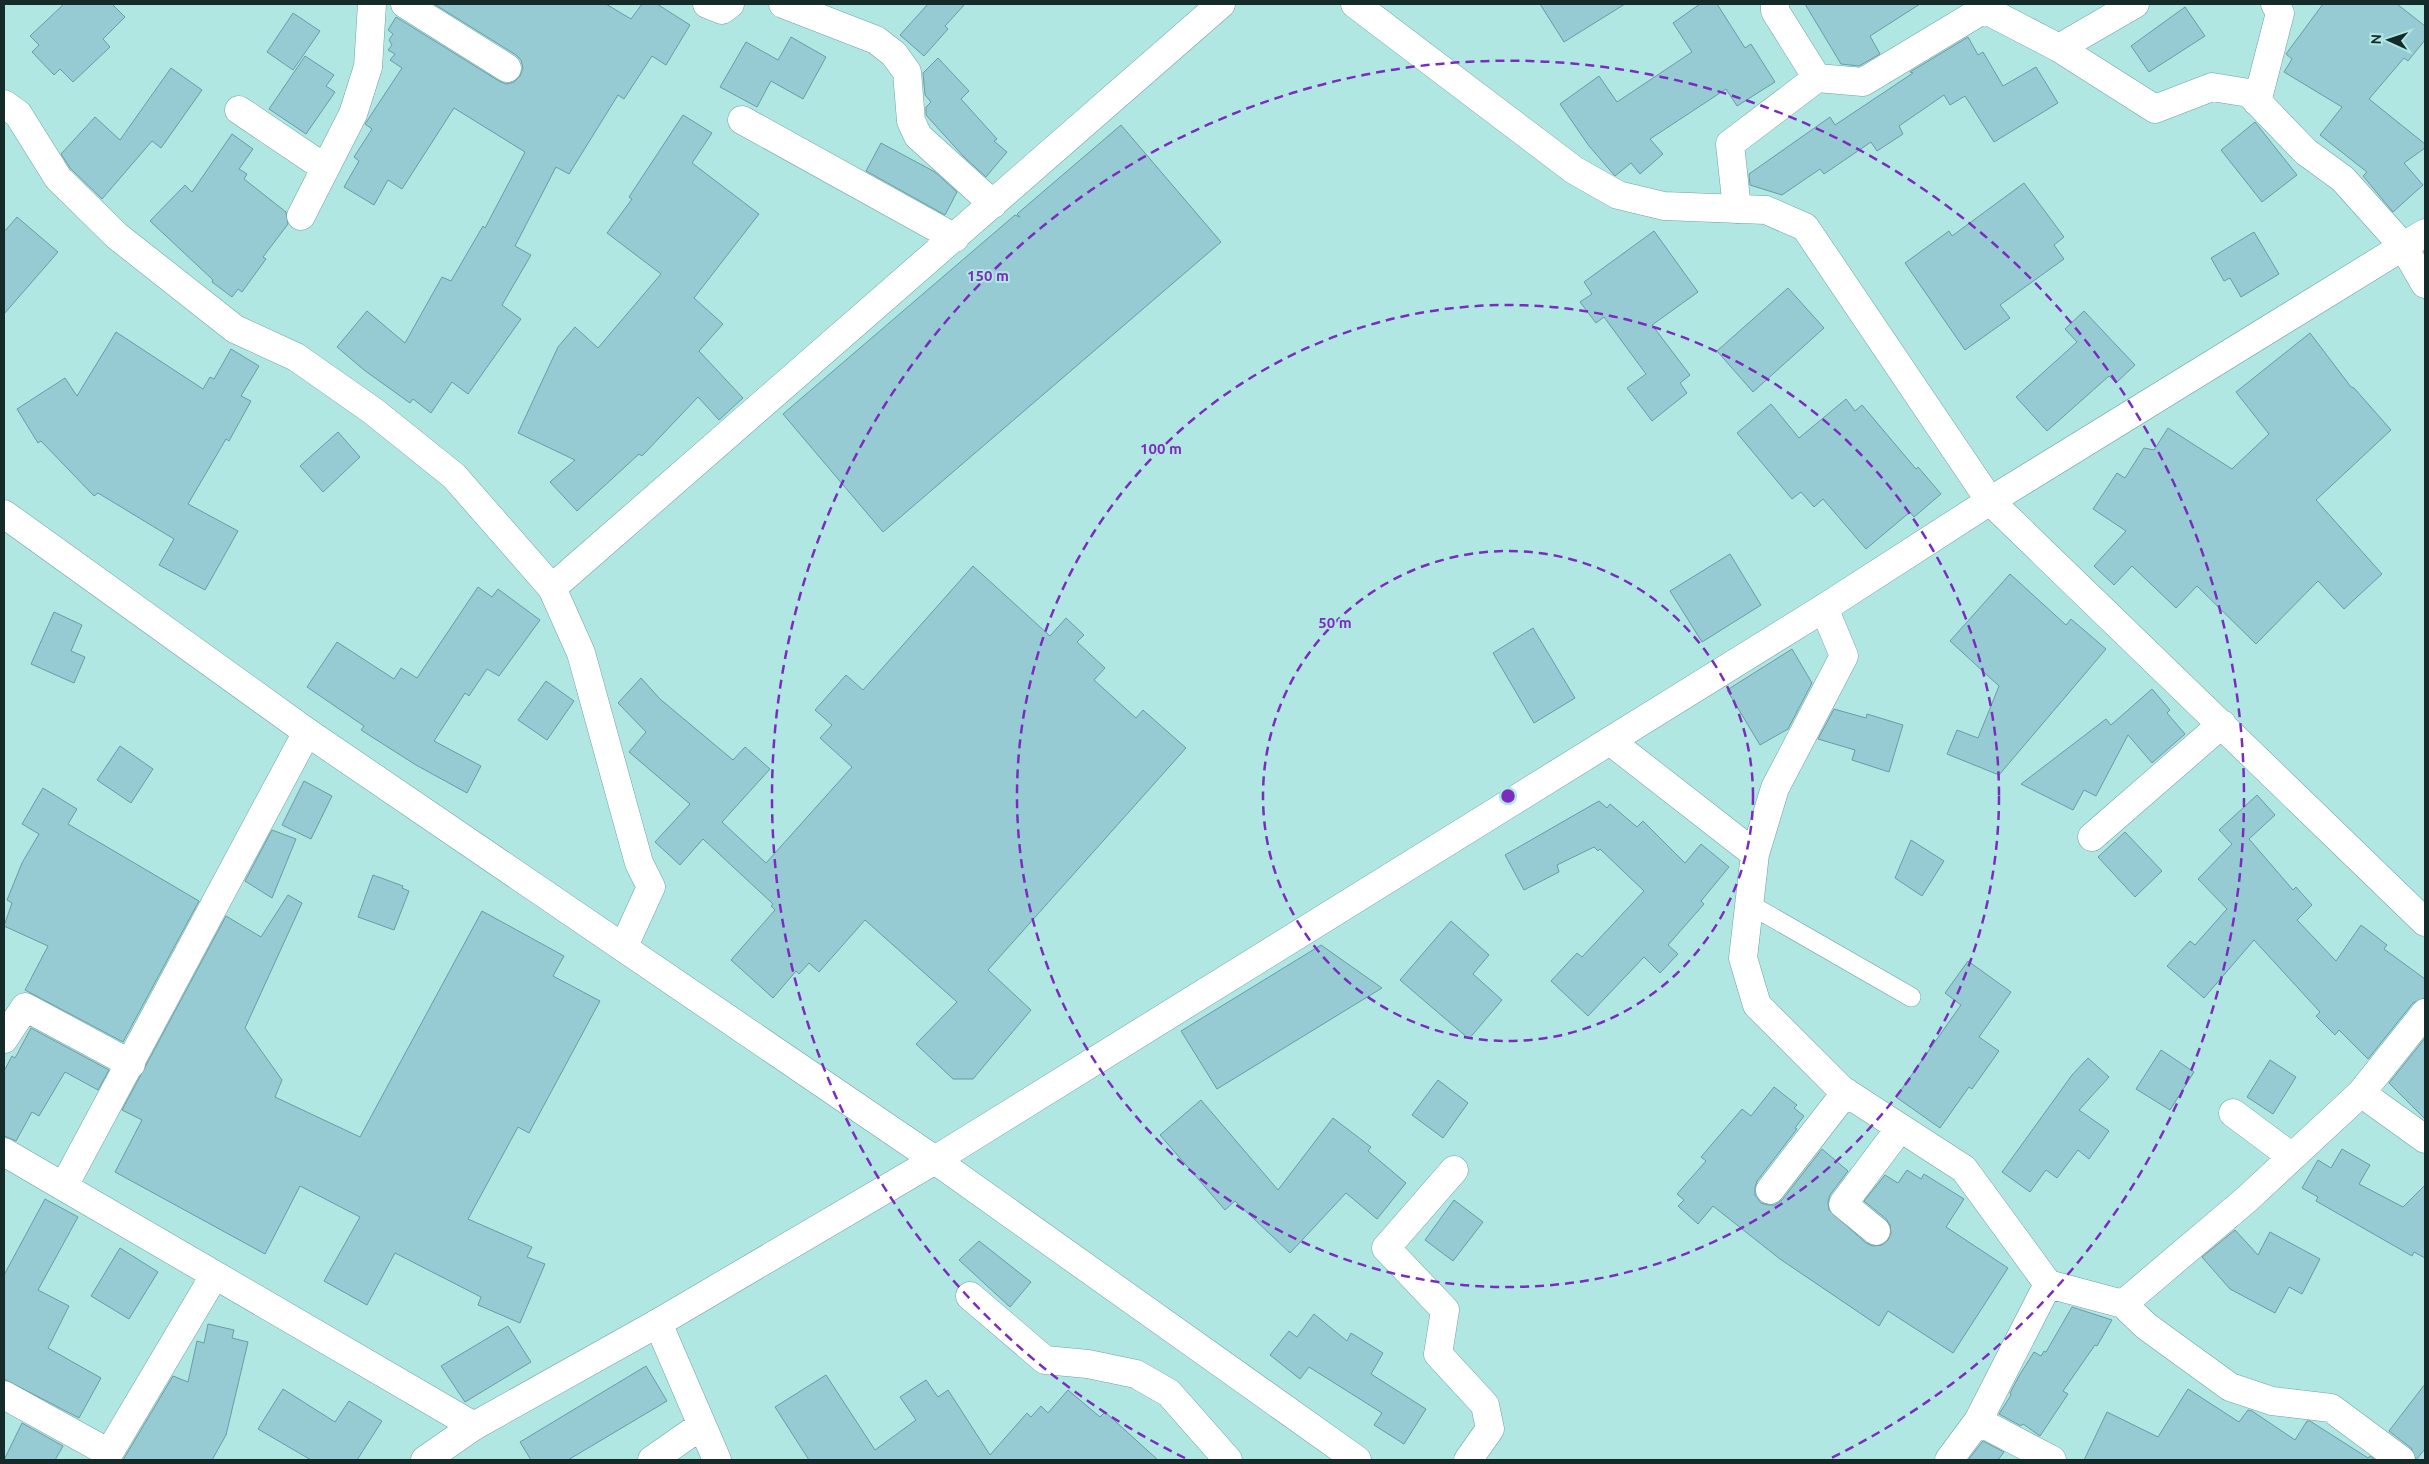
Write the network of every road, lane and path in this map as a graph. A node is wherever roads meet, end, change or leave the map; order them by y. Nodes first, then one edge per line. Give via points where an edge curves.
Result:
1 (372, 4) edge
2 (405, 4) edge
3 (707, 4) edge
4 (730, 4) edge
5 (783, 4) edge
6 (1221, 4) edge
7 (1354, 4) edge
8 (1775, 4) edge
9 (2135, 4) edge
10 (2275, 4) edge
11 (1982, 6) edge
12 (2059, 48) junction
13 (507, 68) dead end
14 (1817, 78) junction
15 (2258, 102) junction
16 (4, 104) edge
17 (239, 110) dead end
18 (742, 120) dead end
19 (325, 168) junction
20 (993, 204) junction
21 (1737, 209) junction
22 (301, 216) dead end
23 (955, 238) junction
24 (2414, 240) edge
25 (2425, 284) edge
26 (1990, 501) junction
27 (4, 514) edge
28 (552, 588) junction
29 (1824, 608) junction
30 (2222, 724) junction
31 (307, 732) junction
32 (1610, 740) junction
33 (2092, 837) dead end
34 (1755, 854) junction
35 (1749, 904) junction
36 (2425, 922) edge
37 (624, 946) junction
38 (1911, 997) dead end
39 (2425, 1013) edge
40 (4, 1039) edge
41 (131, 1064) junction
42 (1846, 1092) junction
43 (2361, 1093) junction
44 (2233, 1113) dead end
45 (1900, 1128) junction
46 (2425, 1139) edge
47 (4, 1152) edge
48 (2292, 1157) junction
49 (935, 1160) junction
50 (1454, 1170) dead end
51 (64, 1186) junction
52 (1770, 1190) dead end
53 (1876, 1231) dead end
54 (214, 1276) junction
55 (2048, 1284) junction
56 (970, 1296) dead end
57 (2123, 1304) junction
58 (658, 1322) junction
59 (4, 1395) edge
60 (1978, 1421) junction
61 (702, 1425) junction
62 (474, 1426) junction
63 (425, 1460) edge
64 (652, 1460) edge
65 (717, 1460) edge
66 (1228, 1460) edge
67 (1357, 1460) edge
68 (1468, 1460) edge
69 (1949, 1460) edge
70 (2052, 1460) edge
71 (2401, 1460) edge

1 - 19 street via 368,67 353,114
2 - 13 street
3 - 4 street via 722,10
5 - 20 street via 876,40 894,54 907,72 911,121 918,136
6 - 20 street
7 - 21 street via 1574,170 1618,195 1664,206
8 - 14 street via 1775,11
9 - 12 street
10 - 15 street via 2280,13
11 - 12 street
11 - 14 street via 1863,82
12 - 15 street via 2155,109 2212,86 2249,93
14 - 21 street via 1730,144
15 - 24 street via 2306,152
16 - 28 street via 18,114 58,178 118,236 235,329 296,357 373,411 454,476
17 - 19 street
18 - 23 street
19 - 22 street
20 - 23 street
21 - 26 street via 1766,210 1805,227
23 - 28 street
24 - 25 street
24 - 26 street
26 - 29 street
26 - 30 street
27 - 31 street
28 - 37 street via 581,654 639,863 651,887
29 - 32 street
29 - 34 street via 1844,656 1775,788
30 - 33 street
30 - 36 street
31 - 37 street
31 - 41 street
32 - 34 street
32 - 49 street
34 - 35 street
35 - 38 lane
35 - 42 street via 1743,958 1757,1005
37 - 49 street
39 - 43 street
40 - 41 street via 25,1007
41 - 51 street
42 - 45 street
42 - 52 street
43 - 46 street
43 - 48 street
44 - 48 street
45 - 53 street via 1843,1204
45 - 55 street via 1964,1170
47 - 51 street
48 - 57 street
49 - 58 street
49 - 67 street
50 - 68 street via 1386,1248 1445,1310 1438,1354 1485,1405 1490,1429
51 - 54 street
54 - 59 street via 109,1453
54 - 62 street
55 - 57 street
55 - 60 street
56 - 66 street via 1045,1360 1088,1364 1136,1374 1169,1393
57 - 71 street via 2146,1326 2230,1386 2272,1401 2331,1408
58 - 61 street
58 - 62 street
60 - 69 street
60 - 70 street
61 - 64 street
61 - 65 street
62 - 63 street

